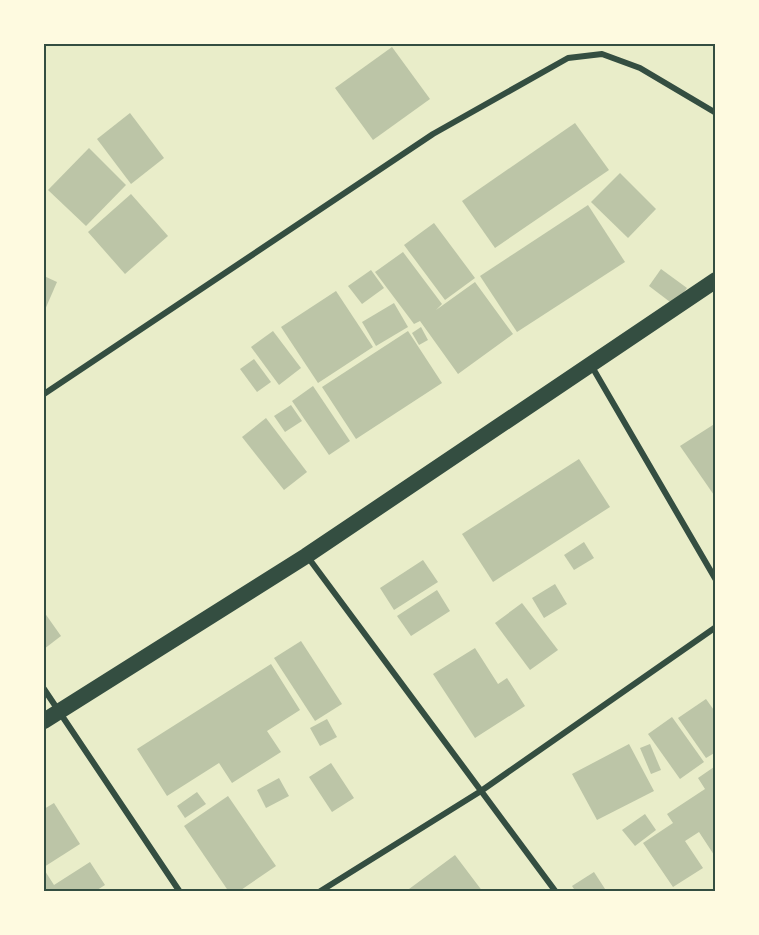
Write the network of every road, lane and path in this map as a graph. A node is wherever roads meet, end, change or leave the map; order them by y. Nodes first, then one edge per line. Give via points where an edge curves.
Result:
1 (716, 113) edge
2 (716, 280) edge
3 (591, 365) junction
4 (44, 394) edge
5 (306, 556) junction
6 (716, 580) edge
7 (716, 627) edge
8 (44, 689) edge
9 (58, 711) junction
10 (44, 721) edge
11 (481, 792) junction
12 (180, 891) edge
13 (319, 891) edge
14 (555, 891) edge

1 - 4 street via 640,68 602,54 568,58 433,134
2 - 3 highway
3 - 5 highway
3 - 6 street
5 - 9 highway
5 - 11 street
7 - 11 street
8 - 9 street
9 - 10 highway
9 - 12 street
11 - 13 street
11 - 14 street

